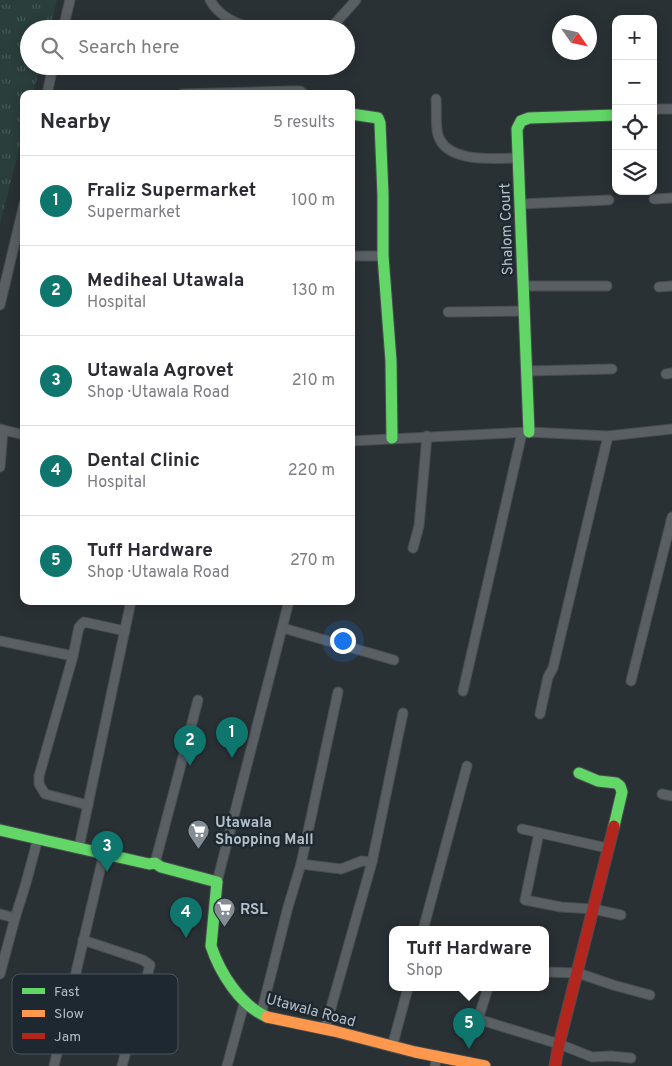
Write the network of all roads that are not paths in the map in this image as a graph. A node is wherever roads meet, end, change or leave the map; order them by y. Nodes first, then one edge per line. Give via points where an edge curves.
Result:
1 (70, 0) edge
2 (210, 0) edge
3 (356, 0) edge
4 (65, 20) edge
5 (230, 20) edge
6 (338, 20) edge
7 (52, 75) edge
8 (48, 90) edge
9 (436, 100) dead end
10 (657, 109) edge
11 (672, 109) edge
12 (355, 115) edge
13 (612, 115) edge
14 (518, 158) junction
15 (654, 198) dead end
16 (672, 198) edge
17 (609, 200) dead end
18 (520, 204) junction
19 (20, 221) edge
20 (355, 256) edge
21 (383, 256) junction
22 (523, 286) junction
23 (607, 286) dead end
24 (672, 286) edge
25 (659, 287) dead end
26 (0, 305) edge
27 (524, 311) junction
28 (448, 312) dead end
29 (612, 369) dead end
30 (526, 371) junction
31 (1, 429) edge
32 (672, 429) edge
33 (526, 433) junction
34 (20, 434) edge
35 (427, 436) junction
36 (608, 436) junction
37 (392, 438) junction
38 (355, 440) edge
39 (0, 468) edge
40 (672, 517) edge
41 (413, 548) dead end
42 (130, 605) edge
43 (288, 605) edge
44 (283, 628) junction
45 (125, 631) junction
46 (0, 641) edge
47 (73, 656) junction
48 (394, 660) dead end
49 (631, 681) dead end
50 (463, 691) dead end
51 (338, 692) dead end
52 (198, 700) dead end
53 (403, 713) dead end
54 (540, 714) dead end
55 (467, 766) dead end
56 (579, 773) dead end
57 (662, 794) dead end
58 (672, 796) edge
59 (88, 805) junction
60 (522, 829) dead end
61 (0, 830) edge
62 (539, 833) junction
63 (38, 838) junction
64 (79, 847) junction
65 (607, 848) junction
66 (104, 853) junction
67 (372, 862) junction
68 (155, 863) junction
69 (301, 864) junction
70 (217, 882) junction
71 (593, 909) junction
72 (0, 914) edge
73 (621, 915) dead end
74 (15, 918) junction
75 (424, 926) edge
76 (83, 940) junction
77 (549, 972) edge
78 (578, 973) junction
79 (0, 974) edge
80 (75, 974) edge
81 (148, 974) edge
82 (407, 991) edge
83 (487, 991) edge
84 (650, 995) dead end
85 (245, 1000) junction
86 (261, 1014) junction
87 (325, 1029) junction
88 (559, 1044) junction
89 (392, 1046) junction
90 (631, 1058) dead end
91 (436, 1061) edge
92 (227, 1066) edge
93 (485, 1066) edge
94 (555, 1066) edge

1 - 4 street
2 - 5 street
3 - 6 street
7 - 8 street
9 - 14 street via 438,135 452,152 471,157
10 - 11 street
12 - 21 street via 378,118 380,123
13 - 14 street, Shalom Court via 521,121 517,129
14 - 18 street, Shalom Court
15 - 16 street
17 - 18 street
18 - 22 street, Shalom Court
19 - 26 street
20 - 21 street
21 - 37 street via 391,361
22 - 23 street
22 - 27 street, Shalom Court
24 - 25 street
27 - 28 street
27 - 30 street, Shalom Court
29 - 30 street
30 - 33 street, Shalom Court
31 - 34 street
31 - 39 street
32 - 36 street
33 - 35 street
33 - 36 street
33 - 50 street
35 - 37 street
35 - 41 street via 419,526
36 - 54 street
37 - 38 street
40 - 49 street
42 - 45 street
43 - 44 street
44 - 48 street
44 - 70 street
45 - 47 street via 84,622
45 - 59 street
46 - 47 street
47 - 59 street via 39,784 44,794
51 - 69 street
52 - 68 street
53 - 67 street
55 - 75 street
56 - 65 street via 620,786 622,792
57 - 58 street
59 - 64 street
60 - 62 street
61 - 63 street
62 - 65 street
62 - 71 street via 525,900
63 - 64 street
63 - 74 street
64 - 66 street
65 - 71 street
66 - 68 street
66 - 76 street
67 - 69 street via 362,861 341,869
67 - 87 street
68 - 70 street
69 - 86 street
70 - 85 street, Utawala Road via 211,946 213,956
71 - 73 street
71 - 78 street
72 - 74 street
74 - 79 street
76 - 80 street
76 - 81 street via 143,960 150,965
77 - 78 street
78 - 84 street
78 - 88 street
82 - 89 street
83 - 88 street via 479,1016 481,1020
85 - 86 street, Utawala Road
85 - 92 street
86 - 87 street, Utawala Road
87 - 89 street, Utawala Road
88 - 90 street via 592,1058
88 - 94 street
89 - 91 street, Utawala Road
91 - 93 street, Utawala Road

